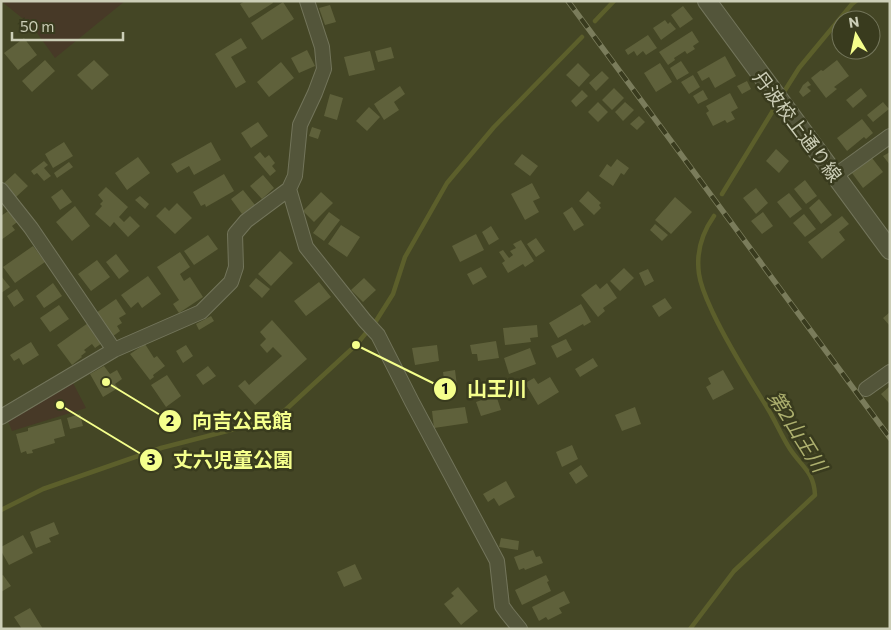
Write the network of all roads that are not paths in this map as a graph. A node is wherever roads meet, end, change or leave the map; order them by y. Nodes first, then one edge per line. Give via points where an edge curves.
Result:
1 (307, 1) edge
2 (707, 1) edge
3 (890, 136) edge
4 (836, 175) junction
5 (289, 189) junction
6 (1, 190) edge
7 (890, 250) edge
8 (114, 350) junction
9 (890, 372) edge
10 (866, 389) dead end
11 (1, 417) edge
12 (520, 629) edge

1 - 5 street via 322,47 324,69 300,125 297,167
2 - 4 street, 丹波校上通り線
3 - 4 street
4 - 7 street, 丹波校上通り線
5 - 8 street via 246,221 235,234 236,267 231,282 201,312
5 - 12 street via 306,248 378,335 497,561 502,606
6 - 8 street
8 - 11 street
9 - 10 street

